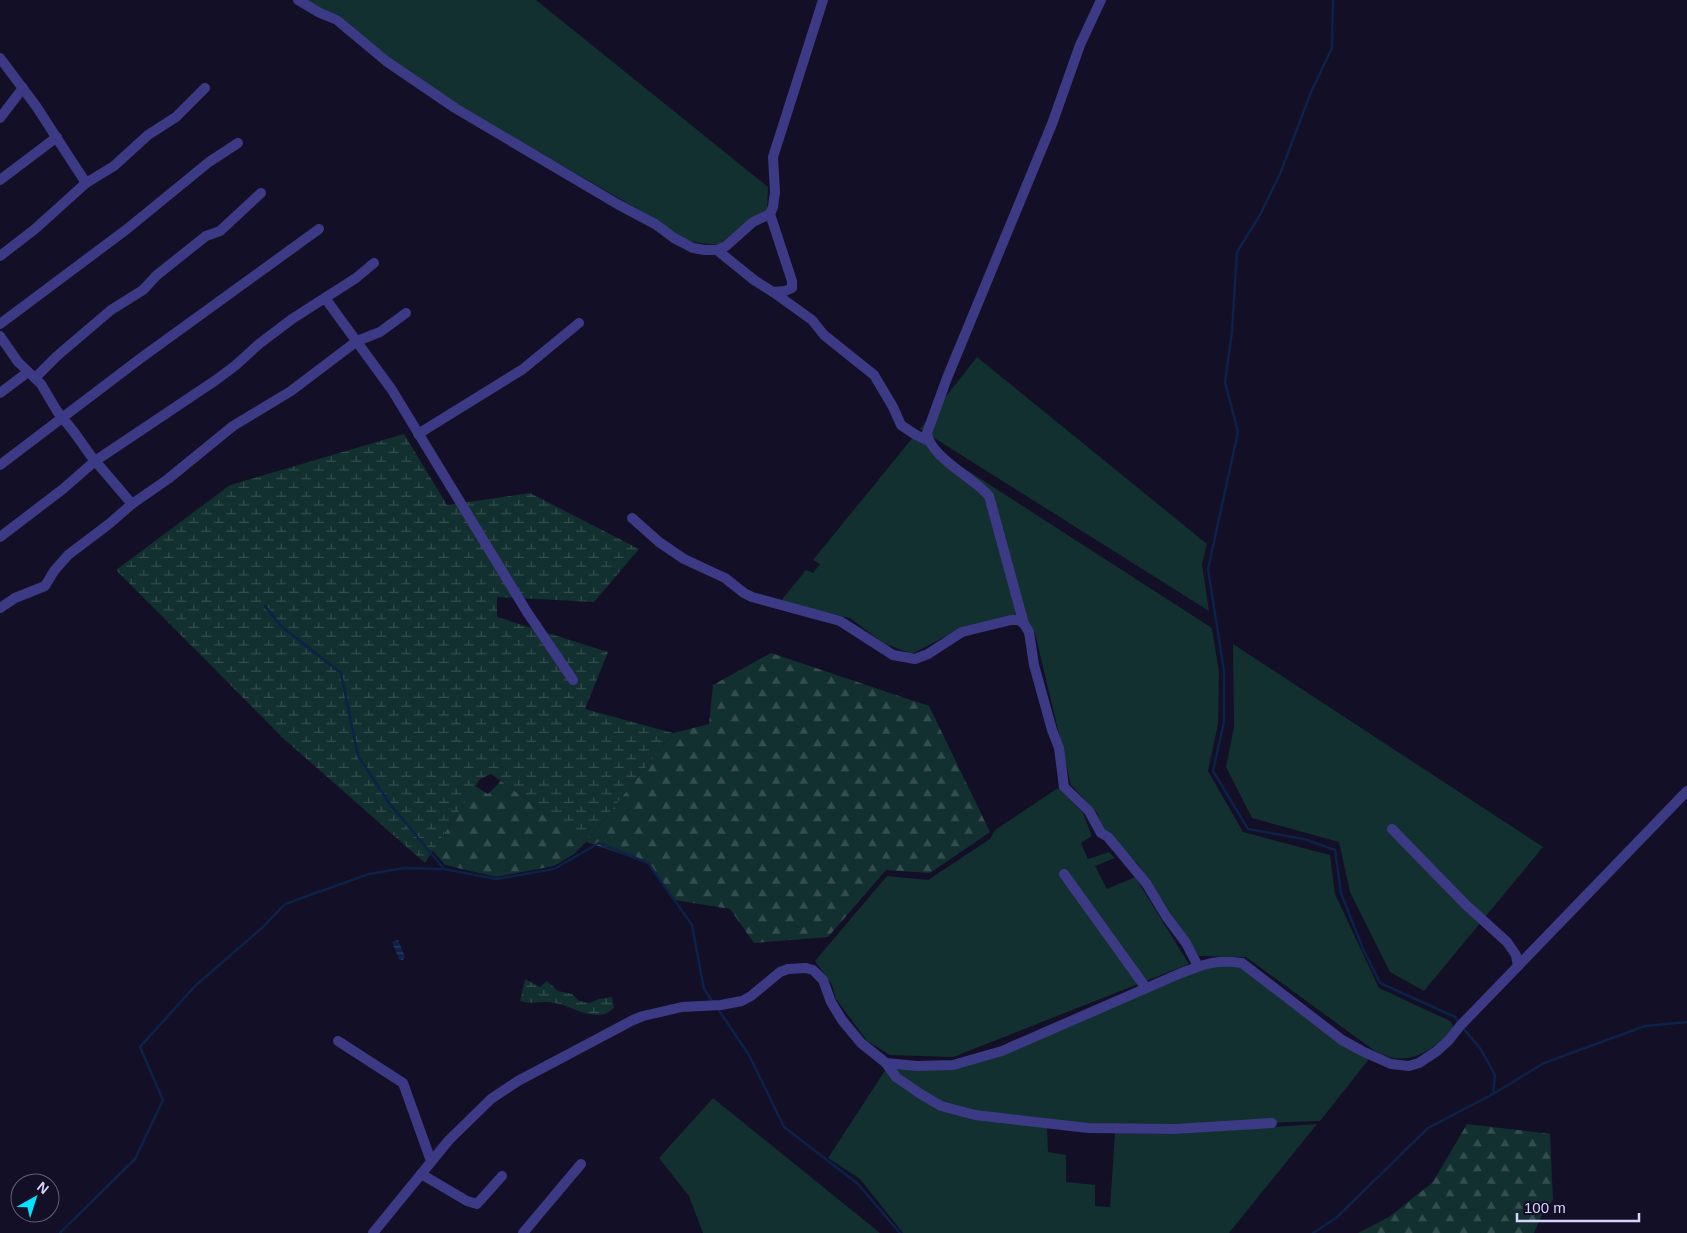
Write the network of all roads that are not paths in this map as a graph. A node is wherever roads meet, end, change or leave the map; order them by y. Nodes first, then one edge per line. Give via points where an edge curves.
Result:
1 (298, 0) edge
2 (823, 0) edge
3 (1101, 0) edge
4 (1, 61) edge
5 (23, 88) junction
6 (205, 88) dead end
7 (0, 118) edge
8 (57, 137) junction
9 (238, 143) dead end
10 (0, 180) edge
11 (86, 183) junction
12 (261, 193) dead end
13 (770, 214) junction
14 (320, 229) dead end
15 (717, 250) junction
16 (0, 256) edge
17 (374, 263) dead end
18 (773, 292) junction
19 (325, 298) junction
20 (406, 313) dead end
21 (579, 323) dead end
22 (0, 324) edge
23 (0, 336) edge
24 (357, 340) junction
25 (31, 375) junction
26 (0, 393) edge
27 (62, 418) junction
28 (418, 434) junction
29 (929, 441) junction
30 (95, 461) junction
31 (0, 465) edge
32 (132, 504) junction
33 (632, 518) dead end
34 (0, 537) edge
35 (0, 608) edge
36 (1024, 624) junction
37 (573, 680) dead end
38 (1687, 791) edge
39 (1392, 829) dead end
40 (1064, 874) dead end
41 (1198, 966) junction
42 (1518, 966) junction
43 (1146, 988) junction
44 (338, 1041) dead end
45 (886, 1063) junction
46 (1272, 1123) dead end
47 (431, 1161) junction
48 (581, 1164) dead end
49 (421, 1174) junction
50 (502, 1176) dead end
51 (373, 1233) edge
52 (523, 1233) edge

1 - 15 street via 337,20 386,62 455,108 674,238 693,248
2 - 13 street via 773,157 775,192
3 - 29 street via 946,378 926,433
4 - 5 street
5 - 7 street
5 - 8 street
6 - 11 street via 176,117 148,135 114,166
8 - 10 street
8 - 11 street
9 - 22 street
11 - 16 street
12 - 25 street via 220,231 206,236
13 - 15 street via 753,222
13 - 18 street via 792,281 792,288
14 - 27 street
15 - 18 street
17 - 19 street
18 - 29 street via 807,316 824,335 874,375 901,424
19 - 24 street
19 - 30 street via 259,344 236,366
20 - 24 street via 380,332
21 - 28 street via 523,369
23 - 25 street
24 - 28 street
24 - 32 street via 291,391 233,426
25 - 26 street
25 - 27 street via 45,389
27 - 30 street
27 - 31 street
28 - 37 street via 526,612
29 - 36 street via 953,467 989,496
30 - 32 street
30 - 34 street
32 - 35 street via 68,555 45,586
33 - 36 street via 684,560 725,578 744,593 840,621 893,655 915,659 962,632 1011,620
36 - 41 street via 1029,632 1034,665 1059,748 1064,786 1089,811 1101,833 1140,875
38 - 42 street
39 - 42 street via 1507,942 1516,955
40 - 43 street
41 - 42 street via 1223,960 1242,962 1342,1040 1378,1060 1408,1066 1437,1052
41 - 43 street
43 - 45 street via 1002,1051 953,1065
44 - 47 street via 403,1083
45 - 46 street via 896,1077 941,1106 975,1115 1088,1128 1175,1130
45 - 47 street via 861,1043 846,1025 830,1002 823,980 813,970 797,968 780,972 747,999 682,1007 643,1016 597,1038 491,1099
47 - 49 street
48 - 52 street
49 - 50 street via 477,1204
49 - 51 street

